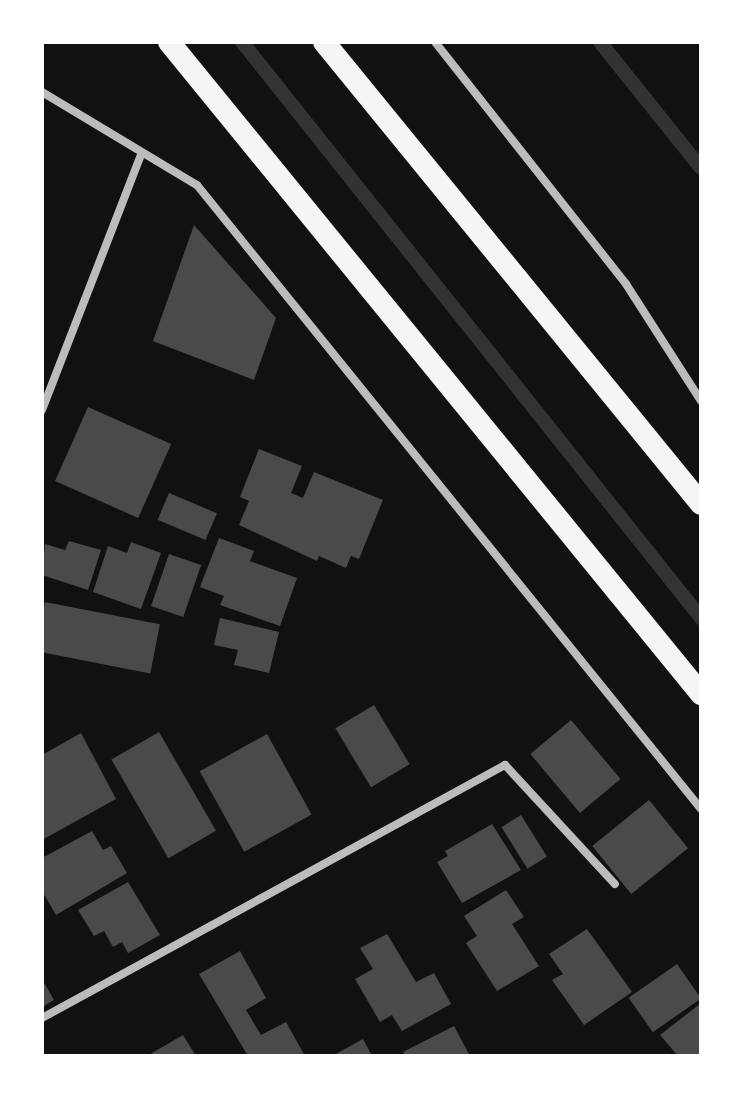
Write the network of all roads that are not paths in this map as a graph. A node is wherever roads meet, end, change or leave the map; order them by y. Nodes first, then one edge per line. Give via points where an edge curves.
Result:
1 (169, 42) edge
2 (324, 42) edge
3 (435, 42) edge
4 (42, 92) edge
5 (141, 155) junction
6 (701, 401) edge
7 (42, 410) edge
8 (701, 504) edge
9 (701, 694) edge
10 (701, 809) edge
11 (615, 884) dead end
12 (42, 1018) edge

1 - 9 highway
2 - 8 highway
3 - 6 street via 626,284
4 - 5 street
5 - 7 street
5 - 10 street via 197,185
11 - 12 street via 505,765

